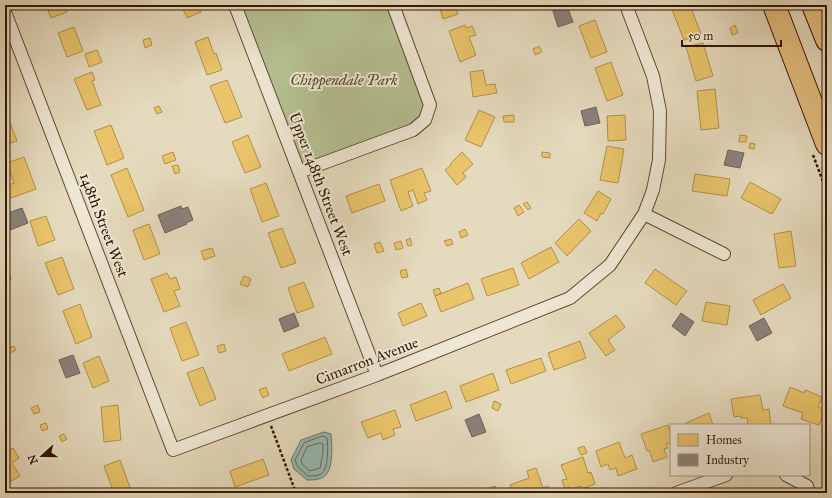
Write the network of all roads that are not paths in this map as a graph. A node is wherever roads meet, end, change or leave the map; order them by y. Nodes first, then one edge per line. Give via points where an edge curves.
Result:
1 (235, 5) edge
2 (392, 5) edge
3 (626, 5) edge
4 (774, 5) edge
5 (813, 5) edge
6 (5, 12) edge
7 (827, 40) edge
8 (800, 73) junction
9 (827, 103) edge
10 (827, 144) edge
11 (299, 172) junction
12 (644, 214) junction
13 (724, 254) dead end
14 (377, 375) junction
15 (173, 450) joint
16 (723, 476) edge
17 (788, 476) edge
18 (676, 493) edge
19 (810, 493) edge

1 - 11 street, Upper 148th Street West
2 - 11 street via 430,105 425,120 413,130
3 - 12 street, Cimarron Avenue via 653,76 660,110 659,160 653,190
4 - 8 highway
5 - 7 highway
6 - 15 street, 148th Street West
8 - 9 highway via 816,81
8 - 10 highway
11 - 14 street, Upper 148th Street West
12 - 13 street
12 - 14 street, Cimarron Avenue via 610,265 570,298
14 - 15 street, Cimarron Avenue
16 - 18 street
17 - 19 street via 807,486

